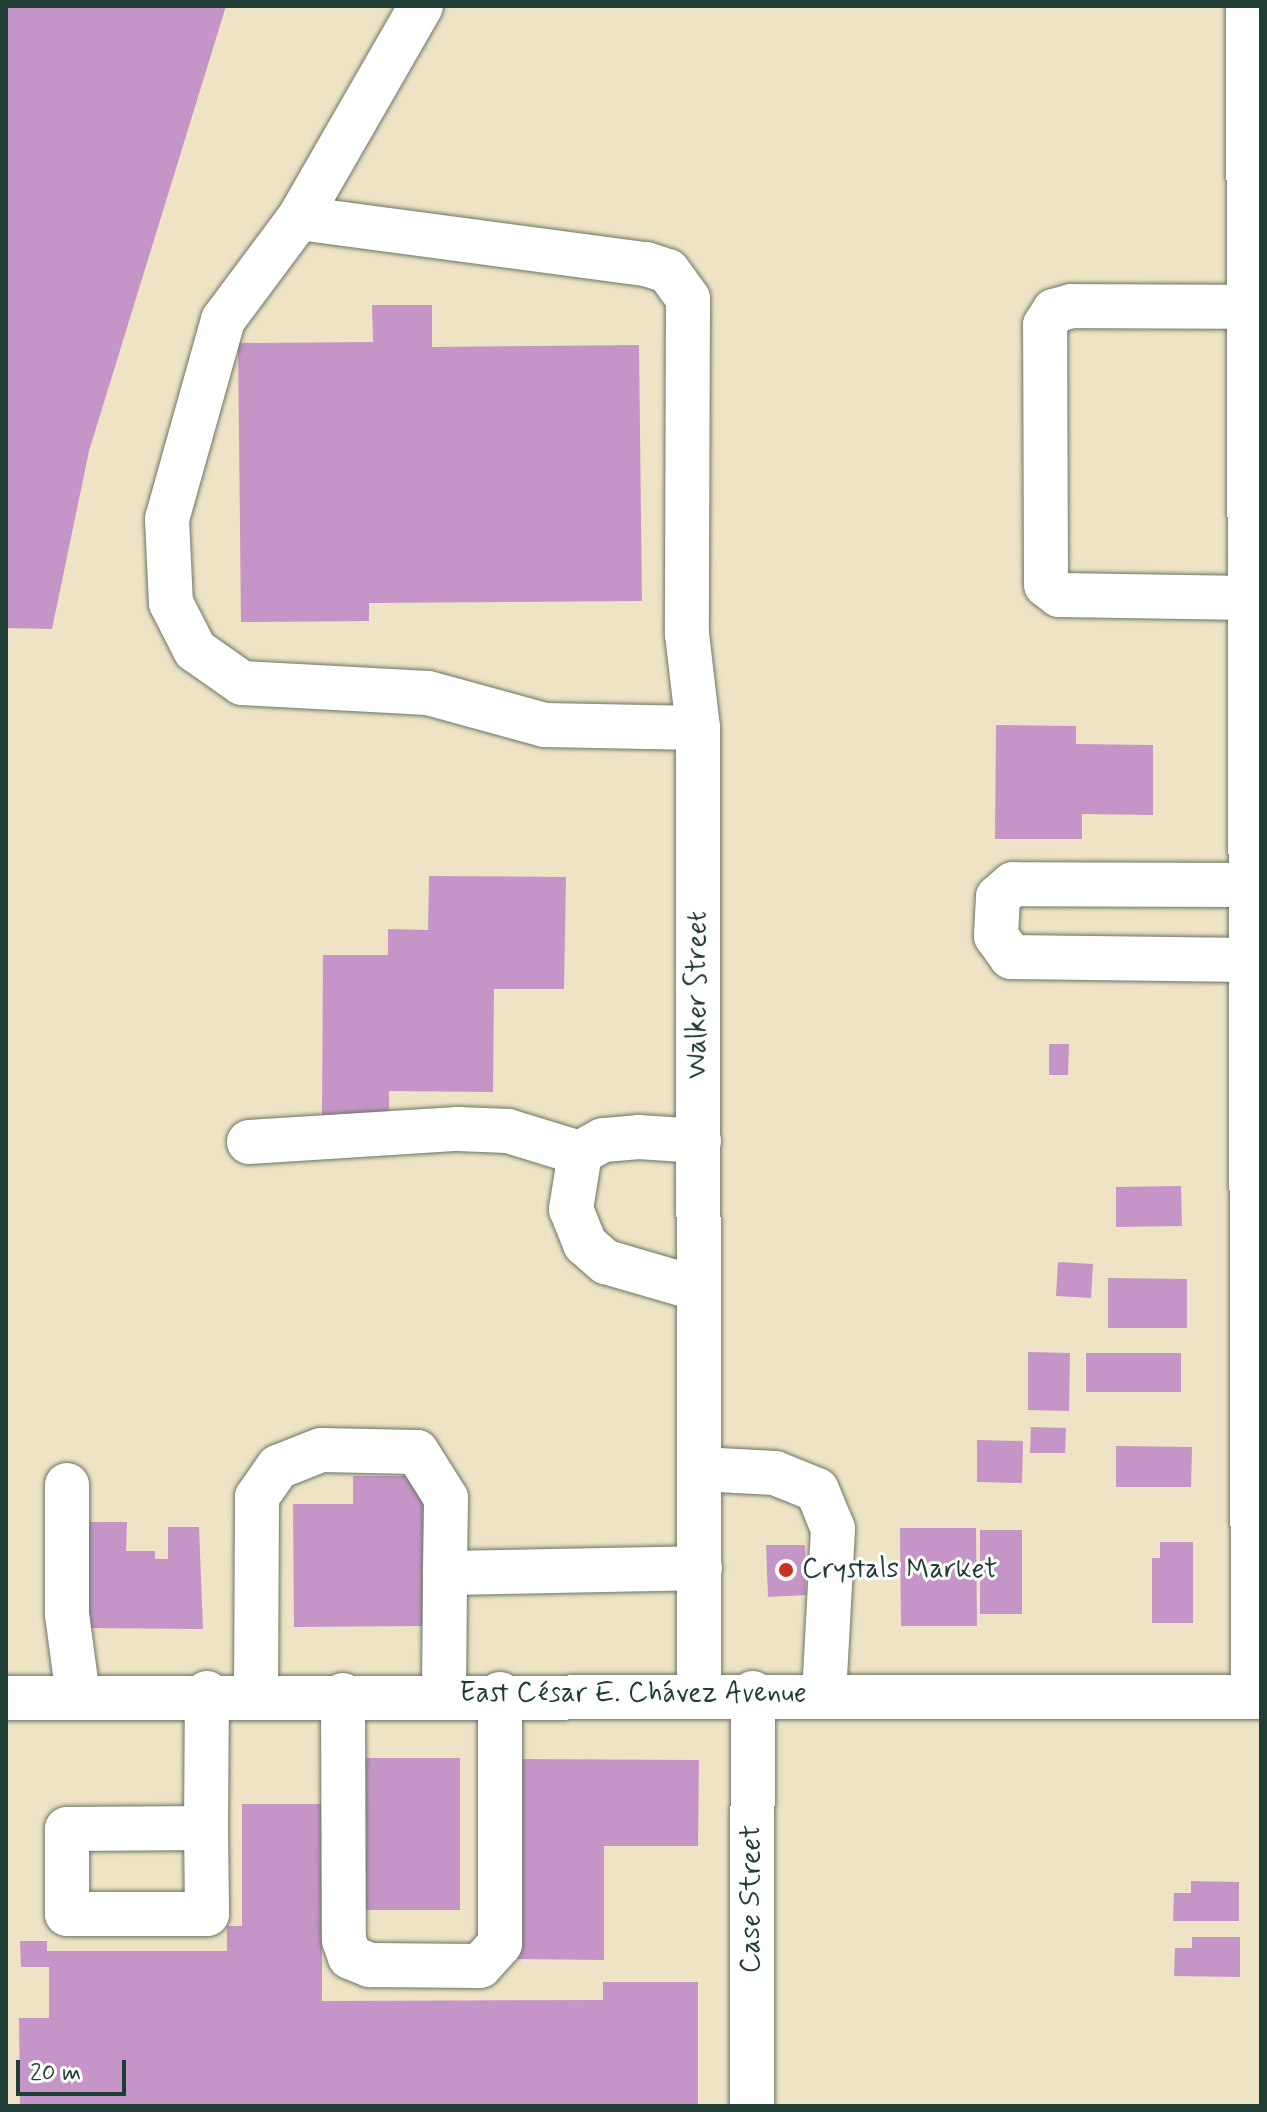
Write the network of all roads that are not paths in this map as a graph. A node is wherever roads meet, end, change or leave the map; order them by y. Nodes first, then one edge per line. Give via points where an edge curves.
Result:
1 (421, 6) edge
2 (1248, 6) edge
3 (299, 218) junction
4 (1254, 307) edge
5 (1249, 598) junction
6 (1255, 697) edge
7 (698, 728) junction
8 (1249, 885) junction
9 (1254, 967) edge
10 (699, 1141) junction
11 (249, 1142) dead end
12 (580, 1153) junction
13 (699, 1289) junction
14 (699, 1469) junction
15 (67, 1485) dead end
16 (700, 1568) junction
17 (445, 1573) junction
18 (207, 1693) junction
19 (699, 1693) junction
20 (753, 1693) junction
21 (824, 1693) junction
22 (500, 1694) junction
23 (256, 1695) junction
24 (343, 1695) junction
25 (444, 1695) junction
26 (78, 1696) junction
27 (1257, 1697) edge
28 (6, 1698) edge
29 (206, 1828) dead end
30 (752, 2106) edge

1 - 3 street
2 - 4 street
3 - 7 street, Walker Street via 668,271 688,299 687,634
3 - 7 street via 223,320 167,519 171,603 195,650 242,683 428,693 545,725
4 - 5 street
4 - 5 street via 1054,311 1045,325 1041,570 1059,595
5 - 6 street
6 - 8 street
7 - 10 street, Walker Street
8 - 9 street
8 - 9 street via 1013,884 998,897 996,936 1011,957
9 - 27 street
10 - 12 street via 603,1140
10 - 13 street, Walker Street
11 - 12 street via 458,1129 508,1131
12 - 13 street via 571,1209 585,1244 641,1277
13 - 14 street, Walker Street
14 - 16 street, Walker Street
14 - 21 street via 775,1473 817,1490 833,1529
15 - 26 street via 67,1614
16 - 17 street
16 - 19 street, Walker Street
17 - 23 street via 446,1498 417,1452 321,1450 278,1467 257,1497
17 - 25 street
18 - 23 street, East César E. Chávez Avenue
18 - 26 street, East César E. Chávez Avenue
18 - 29 street
19 - 20 street, East César E. Chávez Avenue
19 - 22 street, East César E. Chávez Avenue
20 - 21 street, East César E. Chávez Avenue
20 - 30 street, Case Street
21 - 27 street, East César E. Chávez Avenue
22 - 24 street via 500,1944 480,1966 370,1965 350,1957 344,1940
22 - 25 street, East César E. Chávez Avenue
23 - 24 street, East César E. Chávez Avenue
24 - 25 street, East César E. Chávez Avenue
26 - 28 street, East César E. Chávez Avenue

